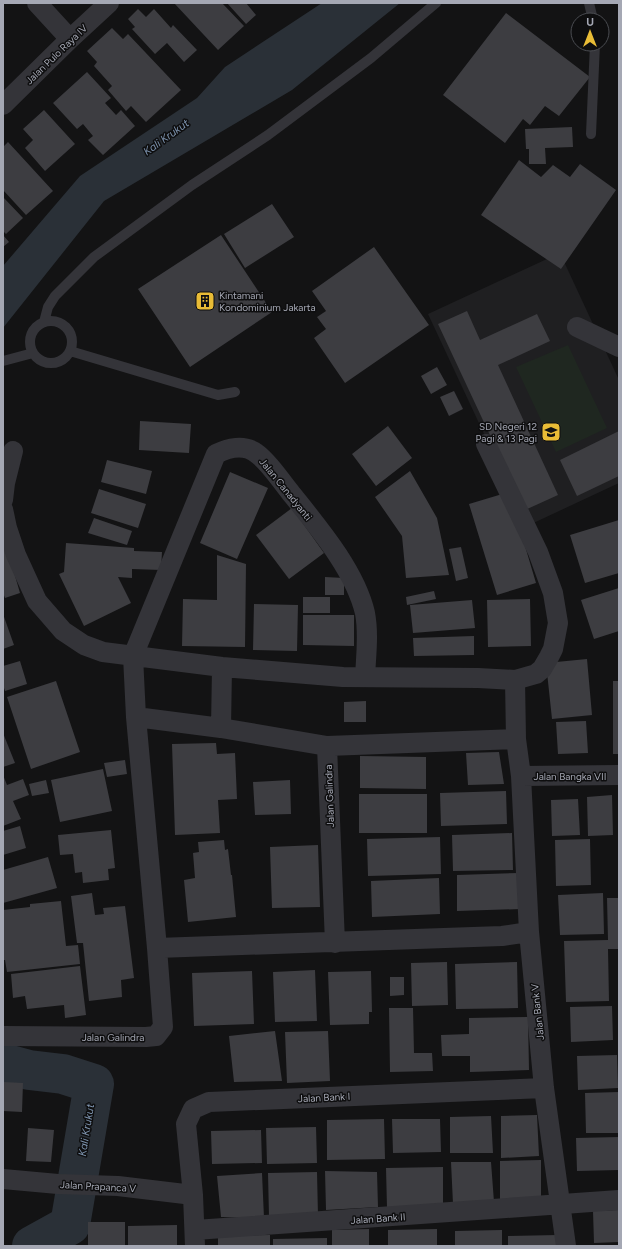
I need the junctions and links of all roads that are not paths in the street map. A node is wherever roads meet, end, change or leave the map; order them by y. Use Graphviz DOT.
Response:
graph roads {
  1 [pos="37,3"];
  2 [pos="109,3"];
  3 [pos="436,3"];
  4 [pos="70,39"];
  5 [pos="595,52"];
  6 [pos="3,105"];
  7 [pos="591,134"];
  8 [pos="44,322"];
  9 [pos="577,327"];
  10 [pos="619,347"];
  11 [pos="70,351"];
  12 [pos="33,353"];
  13 [pos="8,360"];
  14 [pos="235,392"];
  15 [pos="486,444"];
  16 [pos="13,451"];
  17 [pos="3,500"];
  18 [pos="3,509"];
  19 [pos="133,656"];
  20 [pos="222,667"];
  21 [pos="365,677"];
  22 [pos="515,680"];
  23 [pos="136,717"];
  24 [pos="221,728"];
  25 [pos="516,739"];
  26 [pos="327,746"];
  27 [pos="520,770"];
  28 [pos="619,776"];
  29 [pos="529,932"];
  30 [pos="335,943"];
  31 [pos="157,948"];
  32 [pos="3,1036"];
  33 [pos="544,1088"];
  34 [pos="3,1179"];
  35 [pos="193,1195"];
  36 [pos="619,1200"];
  37 [pos="560,1205"];
  38 [pos="195,1238"];
  39 [pos="566,1246"];
  1 -- 4 [label="street"];
  2 -- 4 [label="street, Jalan Pulo Raya IV"];
  3 -- 8 [label="lane"];
  4 -- 6 [label="street, Jalan Pulo Raya IV"];
  5 -- 7 [label="lane"];
  8 -- 11 [label="lane"];
  8 -- 12 [label="lane"];
  9 -- 10 [label="street"];
  11 -- 12 [label="lane"];
  11 -- 14 [label="lane"];
  12 -- 13 [label="lane"];
  15 -- 22 [label="street"];
  16 -- 17 [label="street"];
  18 -- 19 [label="street"];
  19 -- 20 [label="street"];
  19 -- 21 [label="street, Jalan Canadyanti"];
  19 -- 23 [label="street, Jalan Canadyanti"];
  20 -- 21 [label="street"];
  20 -- 24 [label="street"];
  21 -- 22 [label="street"];
  22 -- 25 [label="street, Jalan Bank V"];
  23 -- 24 [label="street"];
  23 -- 31 [label="street, Jalan Galindra"];
  24 -- 26 [label="street"];
  25 -- 26 [label="street"];
  25 -- 27 [label="street, Jalan Bank V"];
  26 -- 30 [label="street, Jalan Galindra"];
  27 -- 28 [label="street, Jalan Bangka VII"];
  27 -- 29 [label="street, Jalan Bank V"];
  29 -- 30 [label="street"];
  29 -- 33 [label="street, Jalan Bank V"];
  30 -- 31 [label="street"];
  31 -- 32 [label="street, Jalan Galindra"];
  33 -- 35 [label="street, Jalan Bank I"];
  33 -- 37 [label="street, Jalan Bank V"];
  34 -- 35 [label="street, Jalan Prapanca V"];
  35 -- 38 [label="street, Jalan Bank I"];
  36 -- 37 [label="street, Jalan Bank II"];
  37 -- 38 [label="street, Jalan Bank II"];
  37 -- 39 [label="street, Jalan Bank V"];
}
